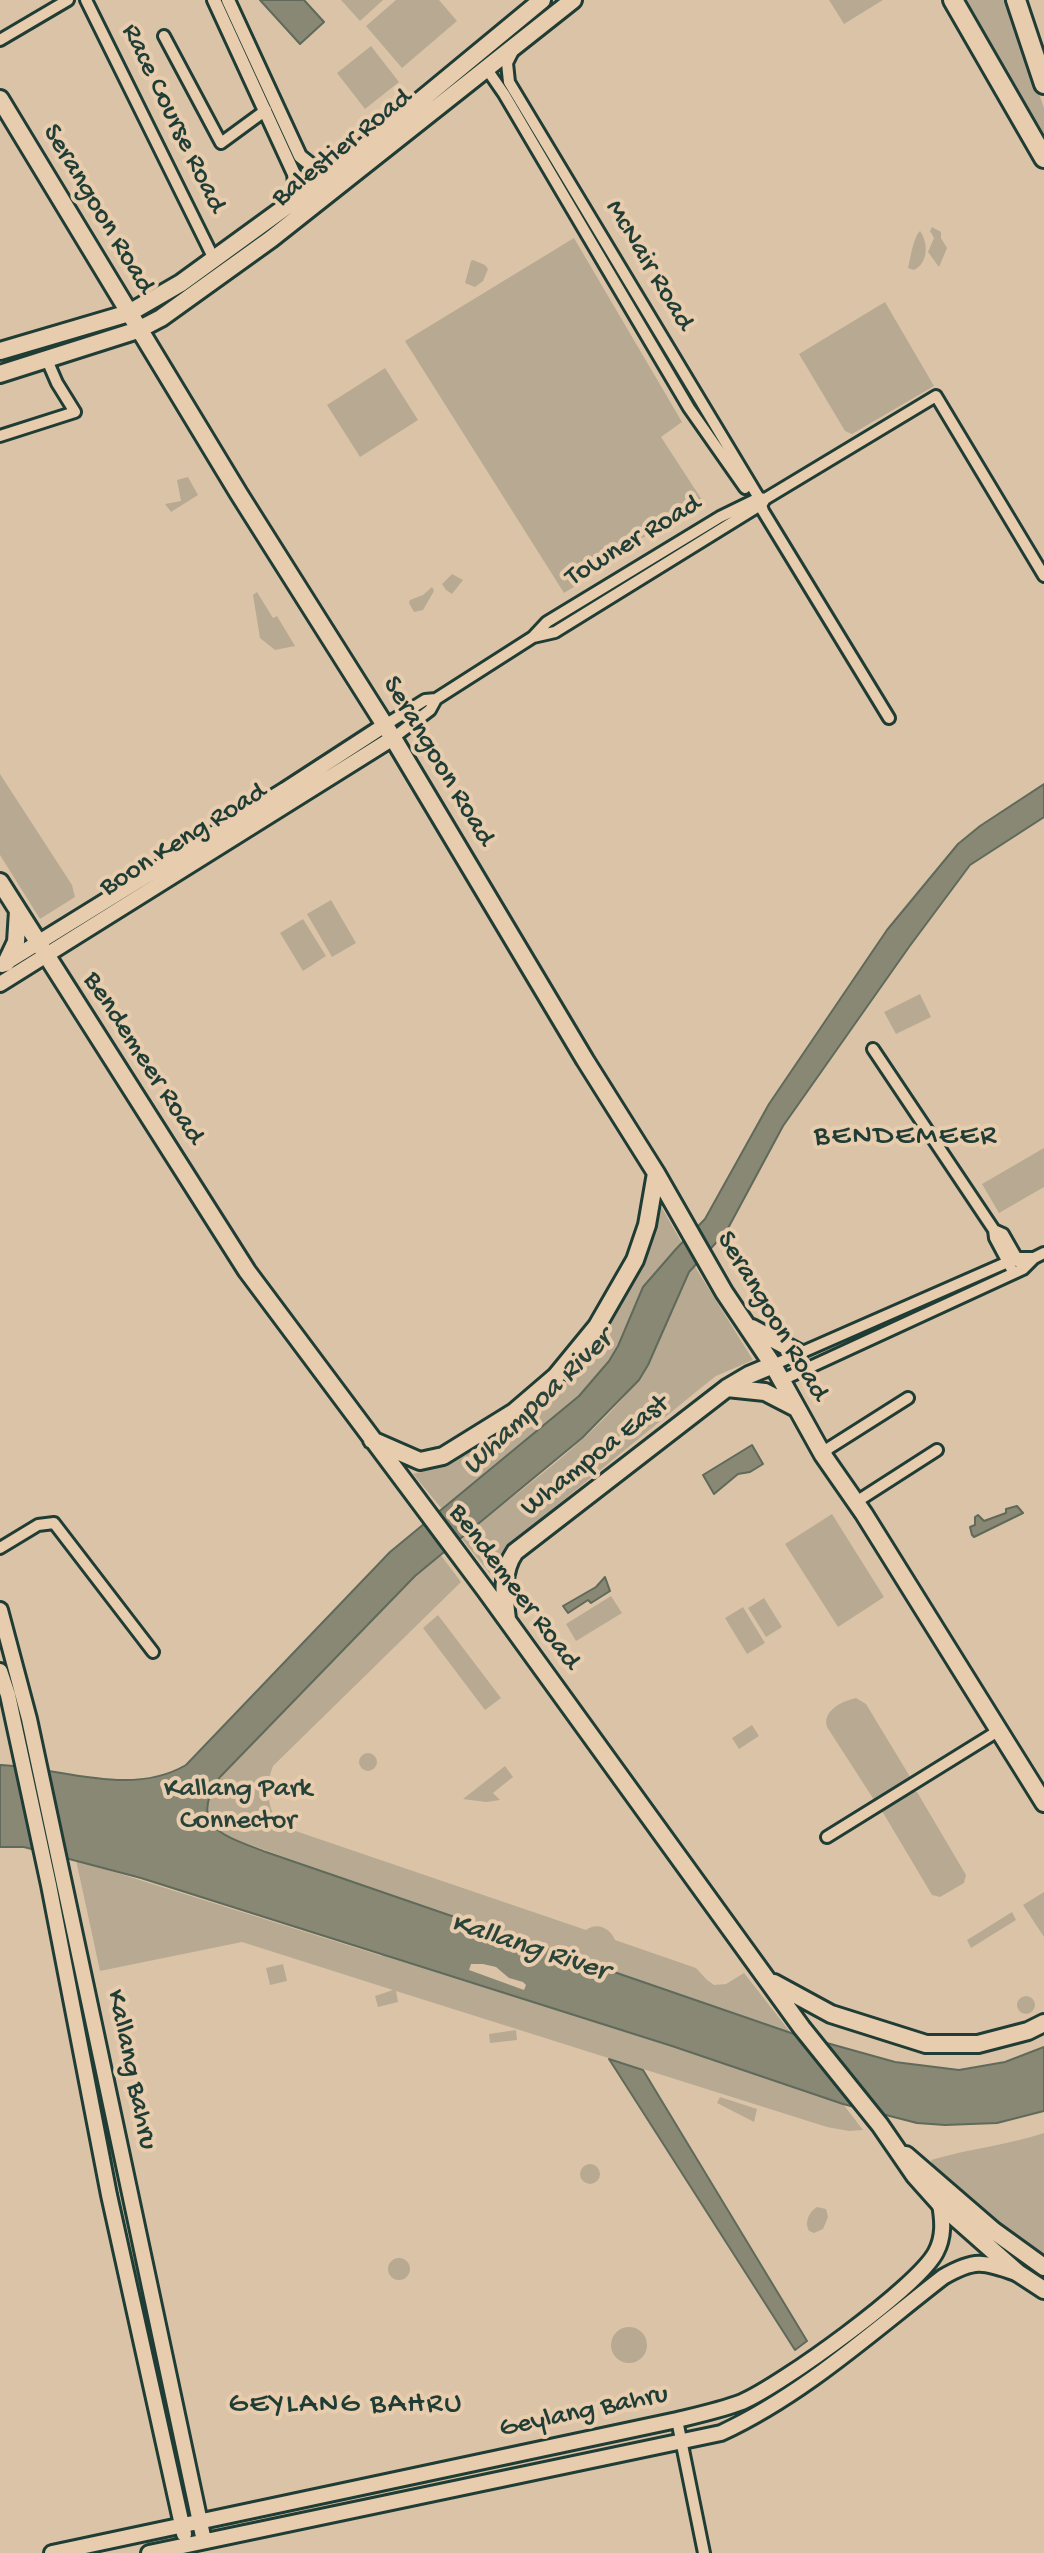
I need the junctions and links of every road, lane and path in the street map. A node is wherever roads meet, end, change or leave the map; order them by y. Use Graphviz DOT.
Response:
graph roads {
  1 [pos="68,0"];
  2 [pos="86,0"];
  3 [pos="214,0"];
  4 [pos="228,0"];
  5 [pos="542,0"];
  6 [pos="573,0"];
  7 [pos="953,0"];
  8 [pos="1016,0"];
  9 [pos="164,36"];
  10 [pos="0,40"];
  11 [pos="517,44"];
  12 [pos="486,68"];
  13 [pos="1044,84"];
  14 [pos="0,99"];
  15 [pos="266,110"];
  16 [pos="1044,158"];
  17 [pos="335,171"];
  18 [pos="290,203"];
  19 [pos="214,259"];
  20 [pos="129,313"];
  21 [pos="138,330"];
  22 [pos="0,351"];
  23 [pos="47,360"];
  24 [pos="0,374"];
  25 [pos="0,436"];
  26 [pos="760,503"];
  27 [pos="1044,576"];
  28 [pos="889,718"];
  29 [pos="389,732"];
  30 [pos="0,882"];
  31 [pos="18,911"];
  32 [pos="42,950"];
  33 [pos="3,965"];
  34 [pos="0,984"];
  35 [pos="873,1049"];
  36 [pos="656,1173"];
  37 [pos="994,1230"];
  38 [pos="999,1247"];
  39 [pos="1039,1256"];
  40 [pos="1012,1260"];
  41 [pos="991,1270"];
  42 [pos="1018,1271"];
  43 [pos="747,1325"];
  44 [pos="799,1353"];
  45 [pos="773,1365"];
  46 [pos="782,1380"];
  47 [pos="727,1388"];
  48 [pos="908,1398"];
  49 [pos="797,1409"];
  50 [pos="371,1439"];
  51 [pos="937,1450"];
  52 [pos="823,1455"];
  53 [pos="856,1502"];
  54 [pos="0,1548"];
  55 [pos="0,1610"];
  56 [pos="507,1621"];
  57 [pos="153,1652"];
  58 [pos="0,1671"];
  59 [pos="998,1731"];
  60 [pos="1044,1803"];
  61 [pos="827,1837"];
  62 [pos="769,1979"];
  63 [pos="1044,2023"];
  64 [pos="899,2150"];
  65 [pos="940,2204"];
  66 [pos="1044,2267"];
  67 [pos="1018,2273"];
  68 [pos="1044,2290"];
  69 [pos="677,2420"];
  70 [pos="681,2443"];
  71 [pos="200,2521"];
  72 [pos="182,2525"];
  73 [pos="204,2541"];
  74 [pos="182,2550"];
  75 [pos="52,2553"];
  76 [pos="149,2553"];
  77 [pos="704,2553"];
  1 -- 10 [label="street"];
  2 -- 19 [label="street, Race Course Road"];
  3 -- 15 [label="street"];
  4 -- 17 [label="street"];
  5 -- 17 [label="main road, Balestier Road"];
  6 -- 11 [label="main road, Balestier Road"];
  7 -- 16 [label="highway"];
  8 -- 13 [label="highway"];
  9 -- 15 [label="street"];
  11 -- 12 [label="main road, Balestier Road"];
  11 -- 26 [label="street, McNair Road"];
  12 -- 21 [label="main road, Balestier Road"];
  12 -- 26 [label="street, McNair Road"];
  14 -- 20 [label="main road, Serangoon Road"];
  15 -- 18 [label="street"];
  17 -- 18 [label="main road, Balestier Road"];
  18 -- 19 [label="main road, Balestier Road"];
  19 -- 20 [label="main road, Balestier Road"];
  20 -- 21 [label="main road, Serangoon Road"];
  20 -- 22 [label="main road, Balestier Road"];
  21 -- 23 [label="main road, Balestier Road"];
  21 -- 29 [label="main road, Serangoon Road"];
  23 -- 24 [label="main road, Balestier Road"];
  23 -- 25 [label="street"];
  26 -- 27 [label="street, Towner Road"];
  26 -- 28 [label="street, McNair Road"];
  26 -- 29 [label="street, Towner Road"];
  29 -- 32 [label="main road, Boon Keng Road"];
  29 -- 36 [label="main road, Serangoon Road"];
  30 -- 31 [label="main road, Bendemeer Road"];
  31 -- 32 [label="main road, Bendemeer Road"];
  31 -- 33 [label="main road"];
  32 -- 33 [label="main road, Boon Keng Road"];
  32 -- 34 [label="main road, Boon Keng Road"];
  32 -- 50 [label="main road, Bendemeer Road"];
  35 -- 37 [label="street"];
  36 -- 43 [label="main road, Serangoon Road"];
  36 -- 50 [label="main road"];
  37 -- 38 [label="street"];
  37 -- 40 [label="street"];
  38 -- 40 [label="street"];
  38 -- 41 [label="street"];
  39 -- 40 [label="street"];
  39 -- 42 [label="street"];
  40 -- 41 [label="street"];
  40 -- 42 [label="street"];
  41 -- 44 [label="street"];
  42 -- 46 [label="street"];
  43 -- 44 [label="main road"];
  43 -- 45 [label="main road, Serangoon Road"];
  44 -- 45 [label="street"];
  45 -- 46 [label="main road, Serangoon Road"];
  45 -- 47 [label="main road, Whampoa East"];
  46 -- 49 [label="main road, Serangoon Road"];
  47 -- 49 [label="main road"];
  47 -- 56 [label="main road, Whampoa East"];
  48 -- 52 [label="street"];
  49 -- 52 [label="main road, Serangoon Road"];
  50 -- 56 [label="main road, Bendemeer Road"];
  51 -- 53 [label="street"];
  52 -- 53 [label="main road, Serangoon Road"];
  53 -- 59 [label="main road, Serangoon Road"];
  54 -- 57 [label="street"];
  55 -- 71 [label="main road, Kallang Bahru"];
  56 -- 62 [label="main road, Bendemeer Road"];
  58 -- 72 [label="main road, Kallang Bahru"];
  59 -- 60 [label="main road, Serangoon Road"];
  59 -- 61 [label="street"];
  62 -- 63 [label="main road"];
  62 -- 64 [label="main road, Bendemeer Road"];
  64 -- 65 [label="main road, Bendemeer Road"];
  64 -- 66 [label="main road, Bendemeer Road"];
  65 -- 67 [label="main road, Bendemeer Road"];
  65 -- 69 [label="main road, Geylang Bahru"];
  67 -- 68 [label="main road, Bendemeer Road"];
  67 -- 70 [label="main road, Geylang Bahru"];
  69 -- 70 [label="street"];
  69 -- 71 [label="main road, Geylang Bahru"];
  70 -- 73 [label="main road, Geylang Bahru"];
  70 -- 77 [label="street"];
  71 -- 72 [label="main road, Geylang Bahru"];
  71 -- 73 [label="main road, Kallang Bahru"];
  72 -- 74 [label="main road, Kallang Bahru"];
  72 -- 75 [label="main road, Geylang Bahru"];
  73 -- 74 [label="main road, Geylang Bahru"];
  74 -- 76 [label="main road, Geylang Bahru"];
}
